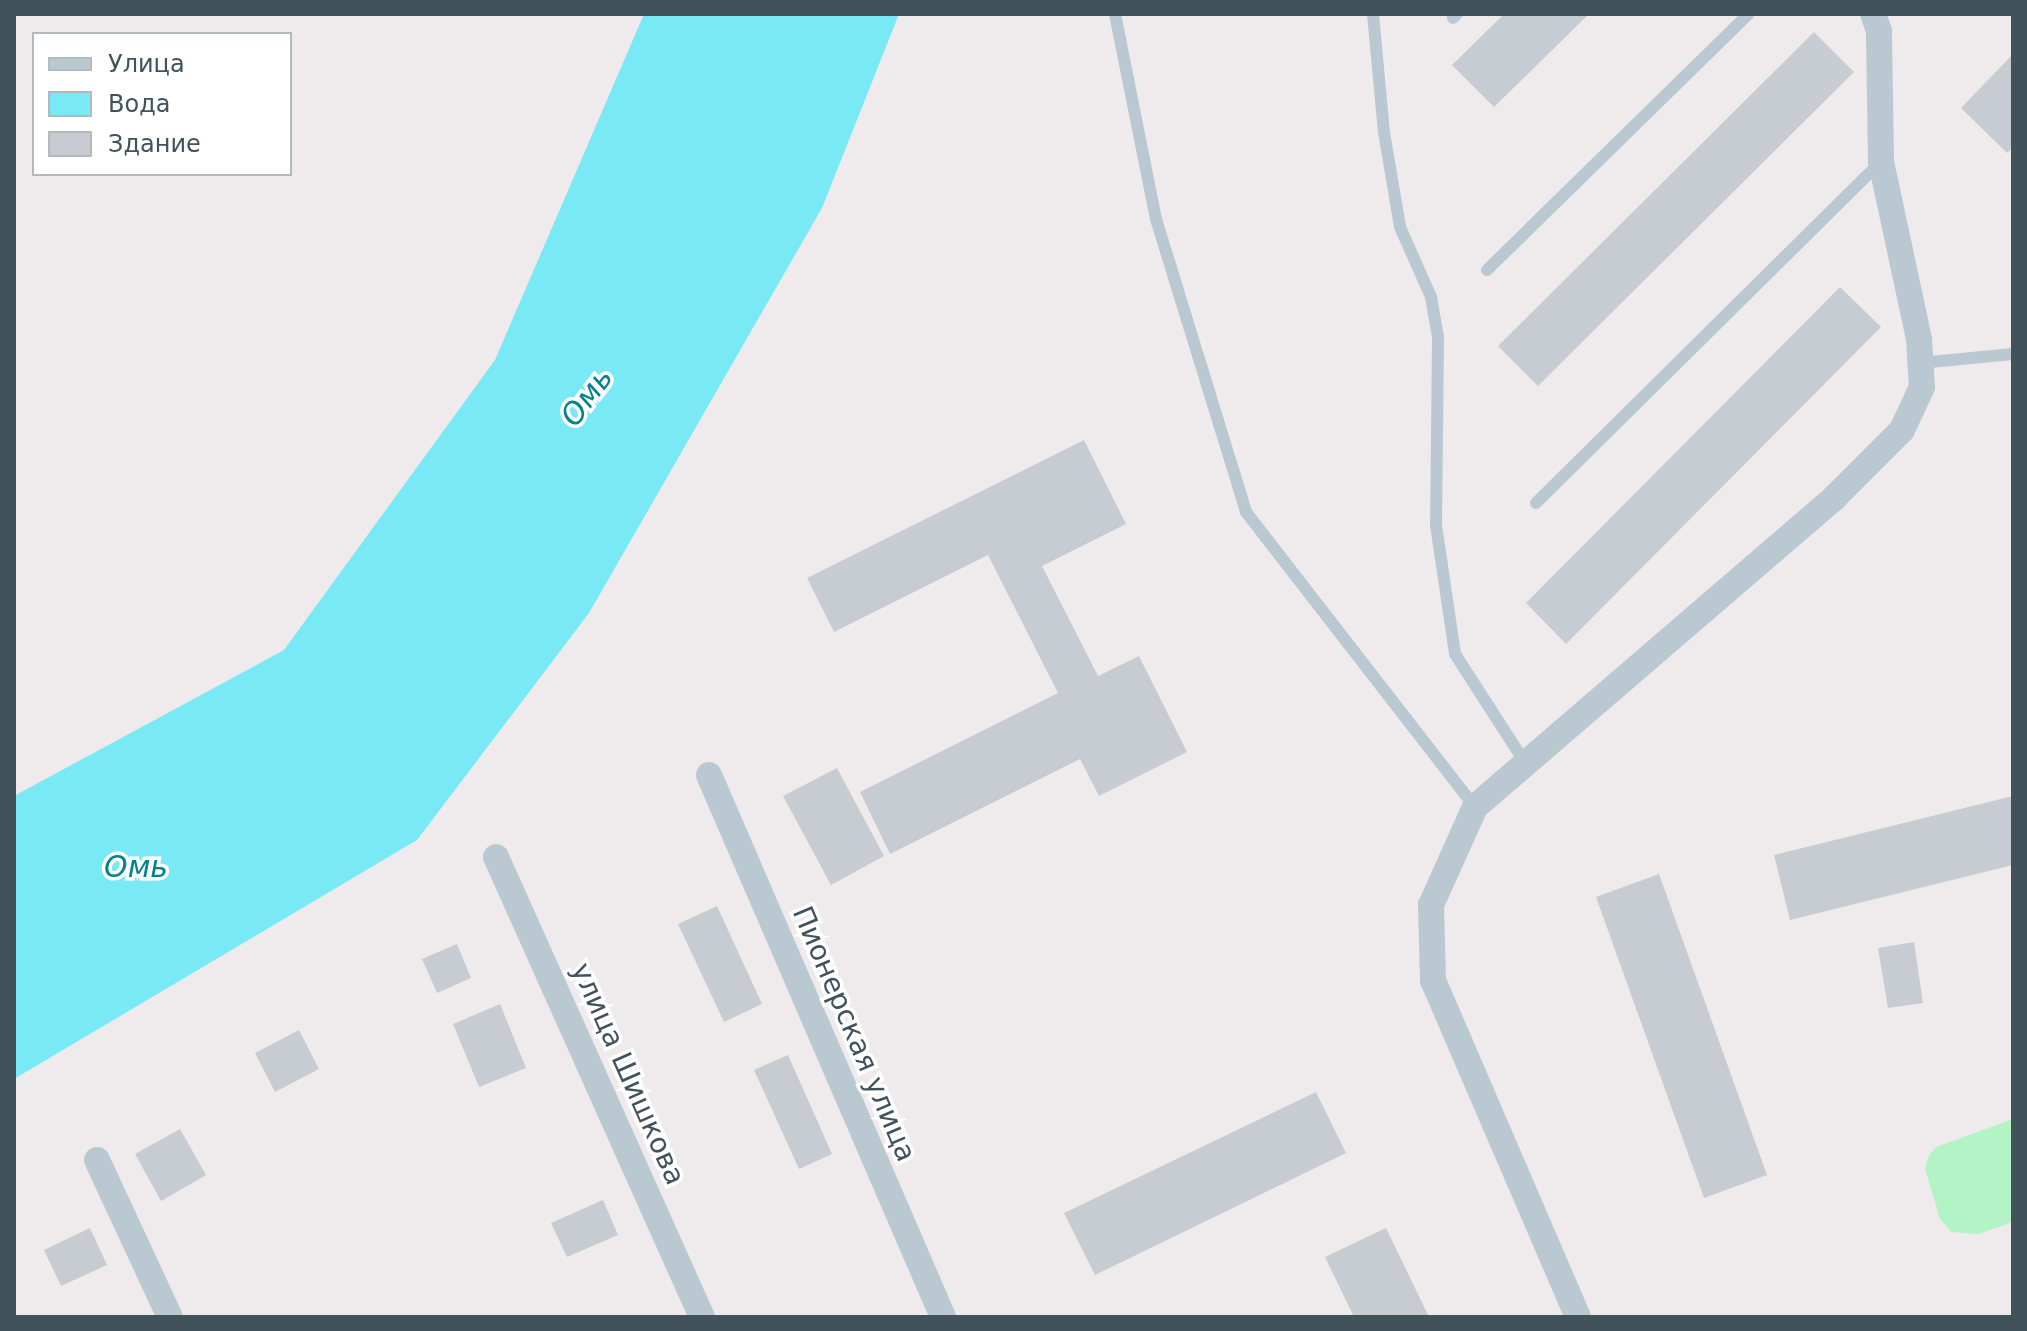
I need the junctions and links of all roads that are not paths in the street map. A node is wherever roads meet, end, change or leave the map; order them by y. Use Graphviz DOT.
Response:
graph roads {
  1 [pos="1115,14"];
  2 [pos="1373,14"];
  3 [pos="1748,14"];
  4 [pos="1873,14"];
  5 [pos="1881,161"];
  6 [pos="1487,270"];
  7 [pos="2013,354"];
  8 [pos="1920,363"];
  9 [pos="1536,503"];
  10 [pos="1524,761"];
  11 [pos="709,775"];
  12 [pos="1475,807"];
  13 [pos="496,857"];
  14 [pos="97,1160"];
  15 [pos="170,1317"];
  16 [pos="702,1317"];
  17 [pos="943,1317"];
  18 [pos="1578,1317"];
  1 -- 12 [label="lane"];
  2 -- 10 [label="lane"];
  3 -- 6 [label="lane"];
  4 -- 5 [label="street"];
  5 -- 8 [label="street"];
  5 -- 9 [label="lane"];
  7 -- 8 [label="lane"];
  8 -- 10 [label="street"];
  10 -- 12 [label="street"];
  11 -- 17 [label="street, Пионерская улица"];
  12 -- 18 [label="street"];
  13 -- 16 [label="street, улица Шишкова"];
  14 -- 15 [label="street"];
}
